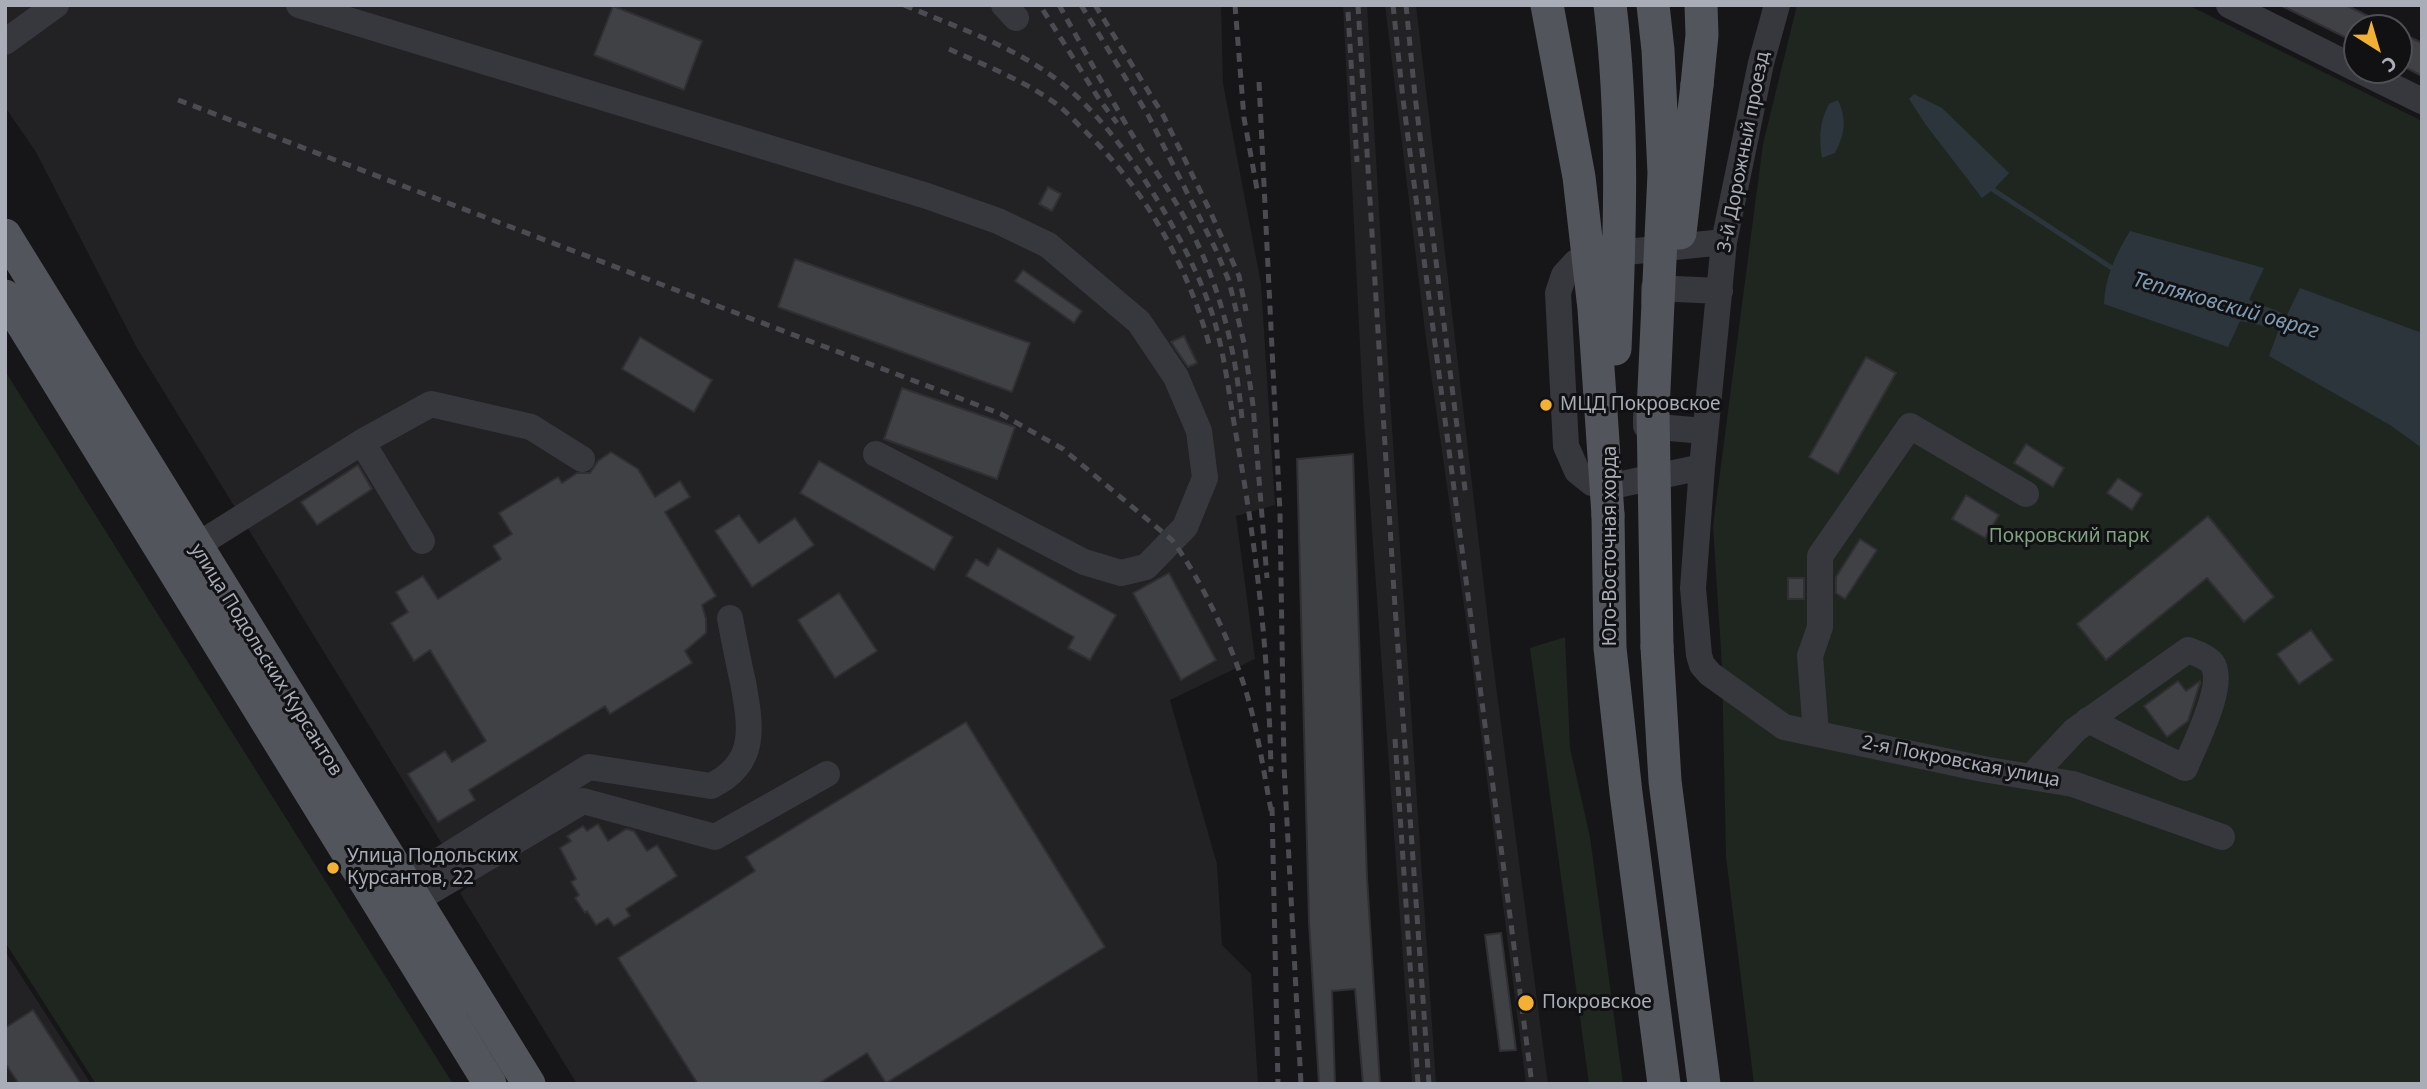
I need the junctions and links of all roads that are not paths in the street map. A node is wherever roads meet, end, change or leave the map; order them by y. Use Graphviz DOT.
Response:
graph roads {
  1 [pos="56,5"];
  2 [pos="299,5"];
  3 [pos="1547,5"];
  4 [pos="1610,5"];
  5 [pos="1653,5"];
  6 [pos="1701,5"];
  7 [pos="1777,5"];
  8 [pos="2229,5"];
  9 [pos="5,42"];
  10 [pos="2343,62"];
  11 [pos="2388,84"];
  12 [pos="2422,101"];
  13 [pos="5,235"];
  14 [pos="1724,242"];
  15 [pos="1720,291"];
  16 [pos="5,296"];
  17 [pos="1653,411"];
  18 [pos="1705,431"];
  19 [pos="362,442"];
  20 [pos="876,454"];
  21 [pos="582,459"];
  22 [pos="1702,467"];
  23 [pos="2026,494"];
  24 [pos="1608,515"];
  25 [pos="422,541"];
  26 [pos="196,546"];
  27 [pos="730,618"];
  28 [pos="1710,674"];
  29 [pos="2088,720"];
  30 [pos="1816,733"];
  31 [pos="827,774"];
  32 [pos="2031,777"];
  33 [pos="2222,837"];
  34 [pos="411,891"];
  35 [pos="490,1084"];
  36 [pos="529,1084"];
  37 [pos="1664,1084"];
  38 [pos="1704,1084"];
  1 -- 9 [label="street"];
  2 -- 20 [label="street"];
  3 -- 24 [label="main road, bridge"];
  4 -- 24 [label="main road, Юго-Восточная хорда, bridge"];
  5 -- 17 [label="main road, bridge"];
  6 -- 17 [label="main road, bridge"];
  7 -- 14 [label="street, 3-й Дорожный проезд"];
  8 -- 10 [label="street"];
  11 -- 12 [label="street"];
  13 -- 26 [label="main road, улица Подольских Курсантов"];
  14 -- 15 [label="street, 3-й Дорожный проезд"];
  14 -- 22 [label="street"];
  15 -- 18 [label="street, 3-й Дорожный проезд"];
  15 -- 18 [label="street"];
  16 -- 35 [label="main road, улица Подольских Курсантов"];
  17 -- 38 [label="main road, bridge"];
  18 -- 22 [label="street, 3-й Дорожный проезд"];
  19 -- 21 [label="street"];
  19 -- 25 [label="street"];
  19 -- 26 [label="street"];
  22 -- 28 [label="street, 3-й Дорожный проезд"];
  23 -- 30 [label="street"];
  24 -- 37 [label="main road, Юго-Восточная хорда"];
  26 -- 34 [label="main road, улица Подольских Курсантов"];
  27 -- 34 [label="street"];
  28 -- 30 [label="street, 2-я Покровская улица"];
  29 -- 29 [label="street"];
  29 -- 32 [label="street"];
  30 -- 32 [label="street, 2-я Покровская улица"];
  31 -- 34 [label="street"];
  32 -- 33 [label="street, 2-я Покровская улица"];
  34 -- 36 [label="main road, улица Подольских Курсантов"];
}
